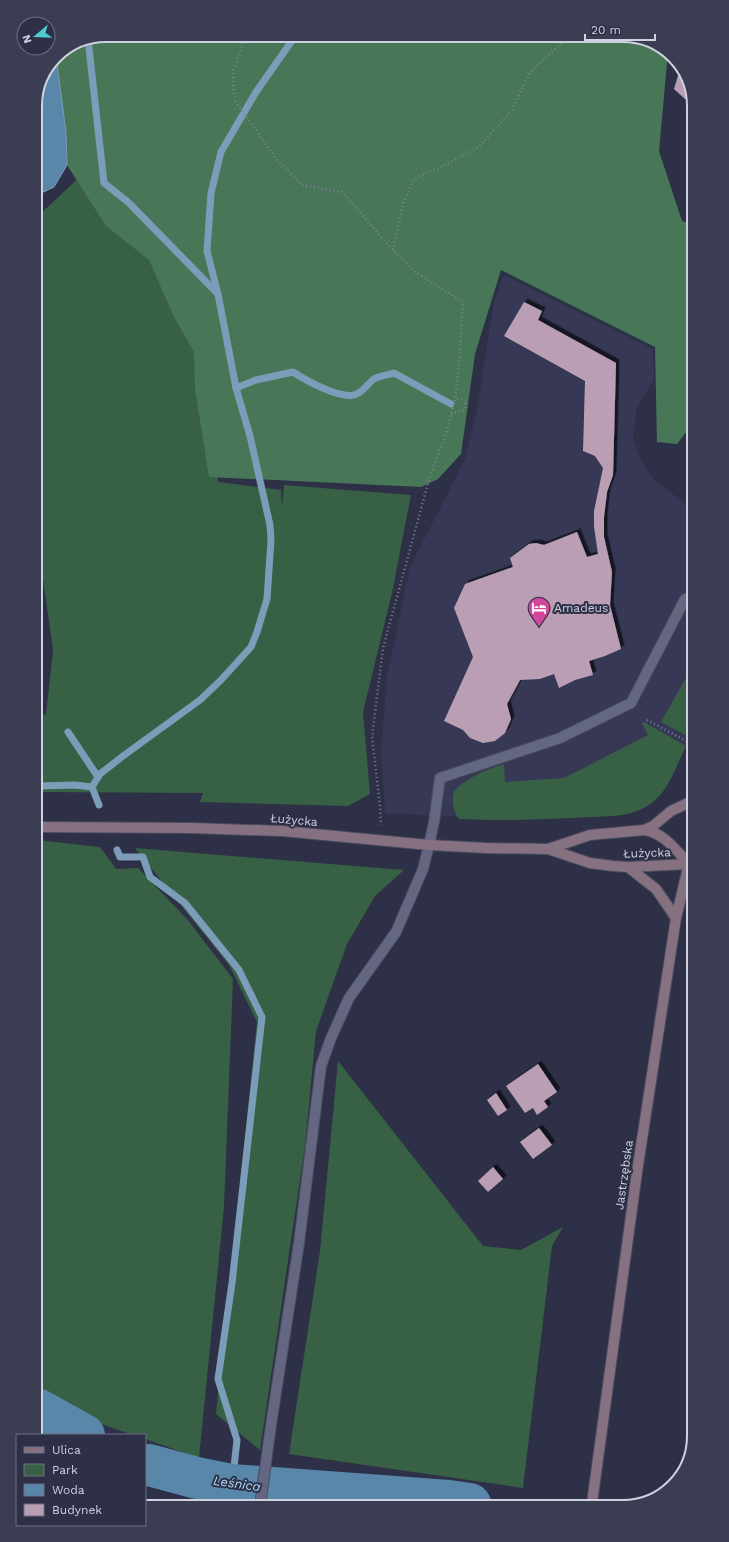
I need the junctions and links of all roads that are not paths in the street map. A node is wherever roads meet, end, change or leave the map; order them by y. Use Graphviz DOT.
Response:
graph roads {
  1 [pos="687,599"];
  2 [pos="687,803"];
  3 [pos="42,827"];
  4 [pos="644,830"];
  5 [pos="429,845"];
  6 [pos="548,849"];
  7 [pos="687,862"];
  8 [pos="687,864"];
  9 [pos="628,867"];
  10 [pos="687,872"];
  11 [pos="676,918"];
  12 [pos="261,1500"];
  13 [pos="592,1500"];
  1 -- 5 [label="street"];
  2 -- 4 [label="main road"];
  3 -- 5 [label="main road, Łużycka"];
  4 -- 6 [label="main road, Łużycka"];
  4 -- 7 [label="main road, Łużycka"];
  5 -- 6 [label="main road, Łużycka"];
  5 -- 12 [label="street"];
  6 -- 9 [label="main road, Łużycka"];
  8 -- 9 [label="main road, Łużycka"];
  9 -- 11 [label="main road"];
  10 -- 11 [label="main road, Jastrzębska"];
  11 -- 13 [label="main road, Jastrzębska"];
}
